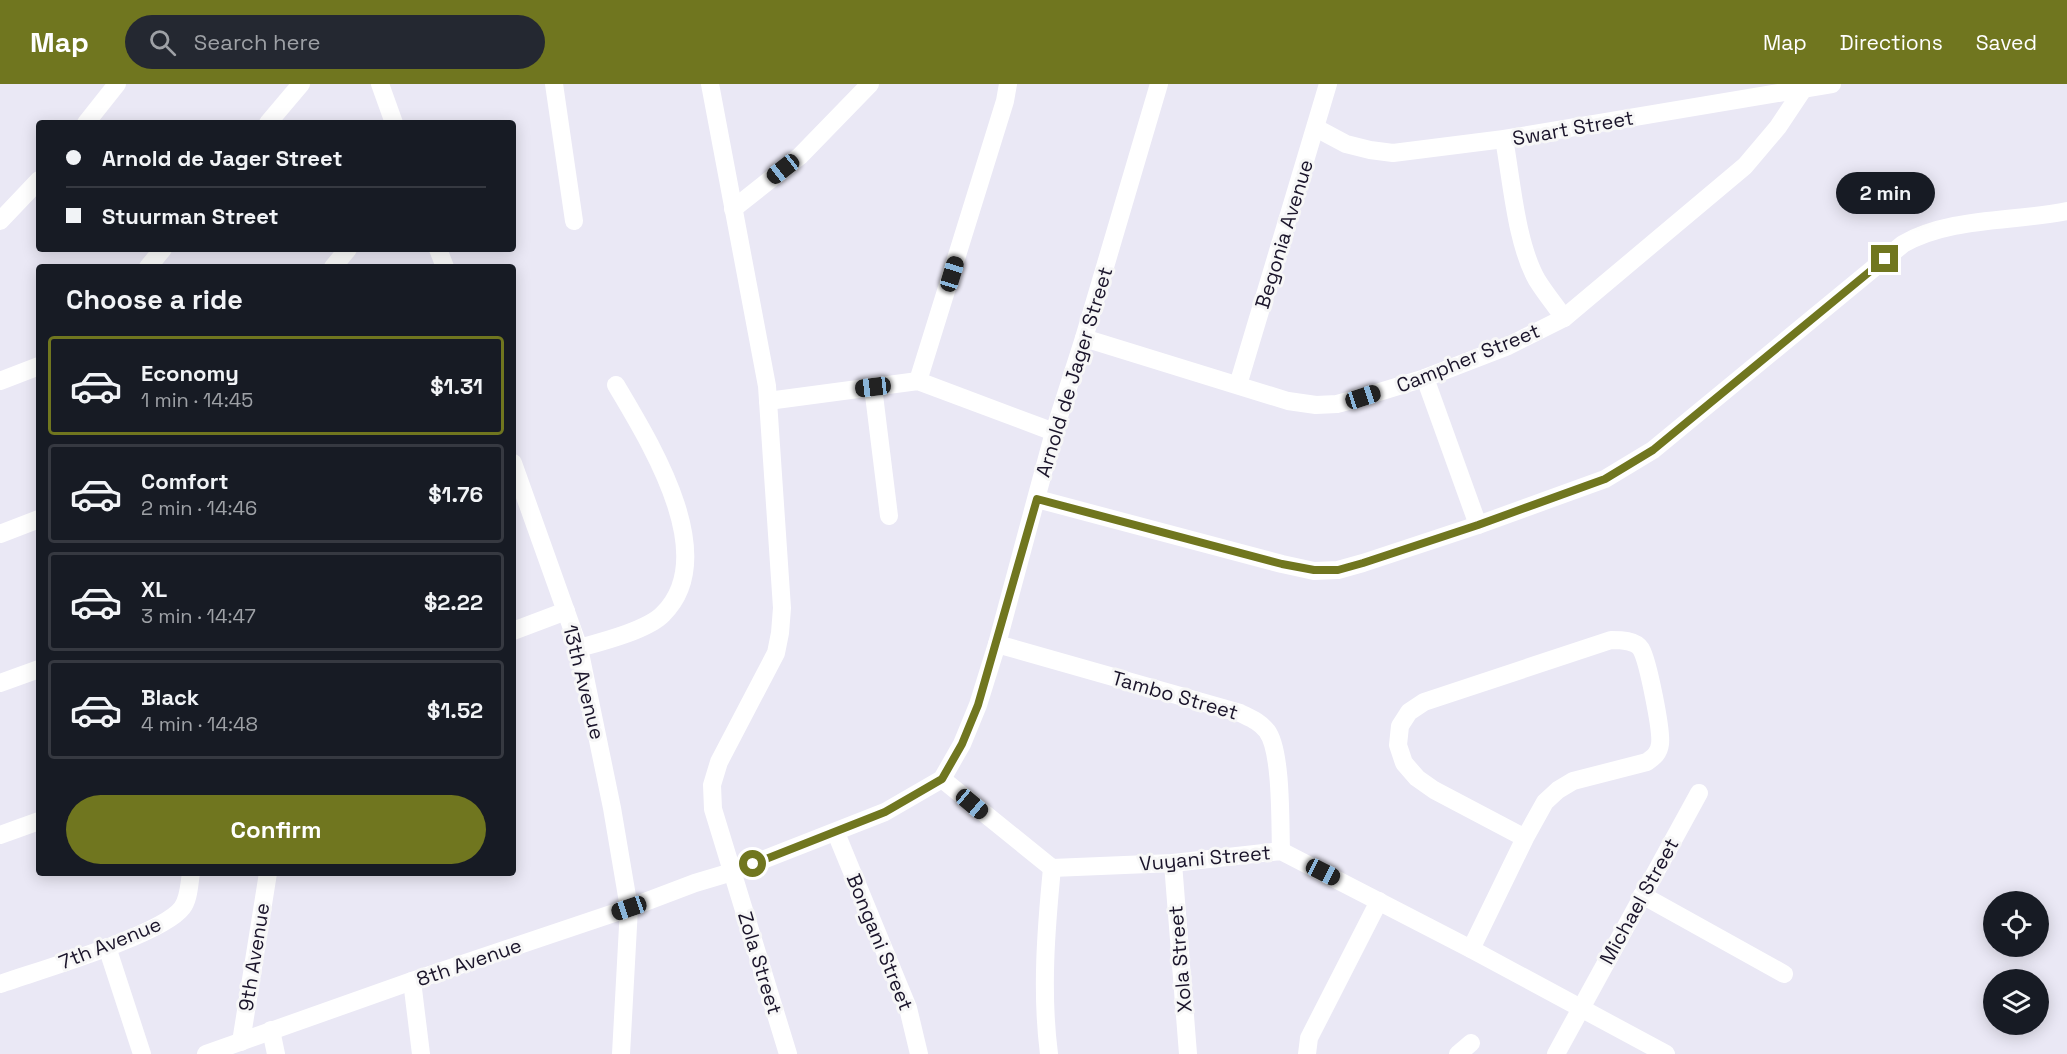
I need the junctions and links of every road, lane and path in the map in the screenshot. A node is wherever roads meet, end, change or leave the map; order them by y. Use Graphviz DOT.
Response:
graph roads {
  1 [pos="117,84"];
  2 [pos="301,84"];
  3 [pos="380,84"];
  4 [pos="554,84"];
  5 [pos="710,84"];
  6 [pos="870,84"];
  7 [pos="1008,84"];
  8 [pos="1159,84"];
  9 [pos="1328,84"];
  10 [pos="1832,84"];
  11 [pos="1804,88"];
  12 [pos="88,120"];
  13 [pos="271,120"];
  14 [pos="392,120"];
  15 [pos="1316,128"];
  16 [pos="1504,140"];
  17 [pos="36,183"];
  18 [pos="733,209"];
  19 [pos="2067,211"];
  20 [pos="0,221"];
  21 [pos="574,221"];
  22 [pos="160,252"];
  23 [pos="346,252"];
  24 [pos="150,264"];
  25 [pos="336,264"];
  26 [pos="1564,318"];
  27 [pos="1084,338"];
  28 [pos="36,367"];
  29 [pos="1425,378"];
  30 [pos="0,381"];
  31 [pos="918,381"];
  32 [pos="616,385"];
  33 [pos="1238,385"];
  34 [pos="873,387"];
  35 [pos="768,401"];
  36 [pos="1054,432"];
  37 [pos="516,482"];
  38 [pos="1037,499"];
  39 [pos="519,502"];
  40 [pos="889,516"];
  41 [pos="36,520"];
  42 [pos="1478,525"];
  43 [pos="0,534"];
  44 [pos="566,611"];
  45 [pos="516,630"];
  46 [pos="997,644"];
  47 [pos="579,648"];
  48 [pos="36,670"];
  49 [pos="0,683"];
  50 [pos="942,779"];
  51 [pos="1699,793"];
  52 [pos="36,822"];
  53 [pos="836,833"];
  54 [pos="0,835"];
  55 [pos="1525,838"];
  56 [pos="1281,851"];
  57 [pos="1173,863"];
  58 [pos="1052,868"];
  59 [pos="732,872"];
  60 [pos="191,876"];
  61 [pos="268,876"];
  62 [pos="1642,895"];
  63 [pos="1379,901"];
  64 [pos="629,908"];
  65 [pos="107,947"];
  66 [pos="1471,949"];
  67 [pos="1784,974"];
  68 [pos="412,981"];
  69 [pos="0,984"];
  70 [pos="1581,1009"];
  71 [pos="271,1030"];
  72 [pos="241,1042"];
  73 [pos="142,1054"];
  74 [pos="207,1054"];
  75 [pos="276,1054"];
  76 [pos="422,1054"];
  77 [pos="621,1054"];
  78 [pos="788,1054"];
  79 [pos="919,1054"];
  80 [pos="1048,1054"];
  81 [pos="1188,1054"];
  82 [pos="1307,1054"];
  83 [pos="1556,1054"];
  84 [pos="1666,1054"];
  1 -- 12 [label="street"];
  2 -- 13 [label="street"];
  3 -- 14 [label="street"];
  4 -- 21 [label="street"];
  5 -- 18 [label="street, Zola Street"];
  6 -- 18 [label="street"];
  7 -- 31 [label="street"];
  8 -- 27 [label="street, Arnold de Jager Street"];
  9 -- 15 [label="street, Begonia Avenue"];
  10 -- 11 [label="street, Swart Street"];
  11 -- 16 [label="street, Swart Street"];
  11 -- 26 [label="street, Campher Street"];
  15 -- 16 [label="street, Swart Street"];
  15 -- 33 [label="street, Begonia Avenue"];
  16 -- 26 [label="street"];
  17 -- 20 [label="street"];
  18 -- 35 [label="street, Zola Street"];
  19 -- 42 [label="street"];
  22 -- 24 [label="street"];
  23 -- 25 [label="street"];
  26 -- 29 [label="street, Campher Street"];
  27 -- 33 [label="street, Campher Street"];
  27 -- 36 [label="street, Arnold de Jager Street"];
  28 -- 30 [label="street"];
  29 -- 33 [label="street, Campher Street"];
  29 -- 42 [label="street"];
  31 -- 34 [label="street"];
  31 -- 36 [label="street"];
  32 -- 47 [label="street"];
  34 -- 35 [label="street"];
  34 -- 40 [label="street"];
  35 -- 59 [label="street, Zola Street"];
  36 -- 38 [label="street, Arnold de Jager Street"];
  37 -- 39 [label="street, 13th Avenue"];
  38 -- 42 [label="street"];
  38 -- 46 [label="street, Arnold de Jager Street"];
  39 -- 44 [label="street, 13th Avenue"];
  41 -- 43 [label="street"];
  44 -- 45 [label="street"];
  44 -- 47 [label="street, 13th Avenue"];
  46 -- 50 [label="street, Arnold de Jager Street"];
  46 -- 56 [label="street, Tambo Street"];
  47 -- 64 [label="street, 13th Avenue"];
  48 -- 49 [label="street"];
  50 -- 53 [label="street"];
  50 -- 58 [label="street"];
  51 -- 62 [label="street, Michael Street"];
  52 -- 54 [label="street"];
  53 -- 59 [label="street"];
  53 -- 79 [label="street, Bongani Street"];
  55 -- 55 [label="street"];
  55 -- 66 [label="street"];
  56 -- 57 [label="street, Vuyani Street"];
  56 -- 63 [label="street, Vuyani Street"];
  57 -- 58 [label="street, Vuyani Street"];
  57 -- 81 [label="street, Xola Street"];
  58 -- 80 [label="street"];
  59 -- 64 [label="street, 8th Avenue"];
  59 -- 78 [label="street, Zola Street"];
  60 -- 65 [label="street, 7th Avenue"];
  61 -- 72 [label="street, 9th Avenue"];
  62 -- 67 [label="street"];
  62 -- 70 [label="street, Michael Street"];
  63 -- 66 [label="street, Vuyani Street"];
  63 -- 82 [label="street"];
  64 -- 68 [label="street, 8th Avenue"];
  64 -- 77 [label="street, 13th Avenue"];
  65 -- 69 [label="street, 7th Avenue"];
  65 -- 73 [label="street"];
  66 -- 70 [label="street, Vuyani Street"];
  68 -- 71 [label="street, 8th Avenue"];
  68 -- 76 [label="street"];
  70 -- 83 [label="street, Michael Street"];
  70 -- 84 [label="street, Vuyani Street"];
  71 -- 72 [label="street, 8th Avenue"];
  71 -- 75 [label="street"];
  72 -- 74 [label="street, 8th Avenue"];
}
